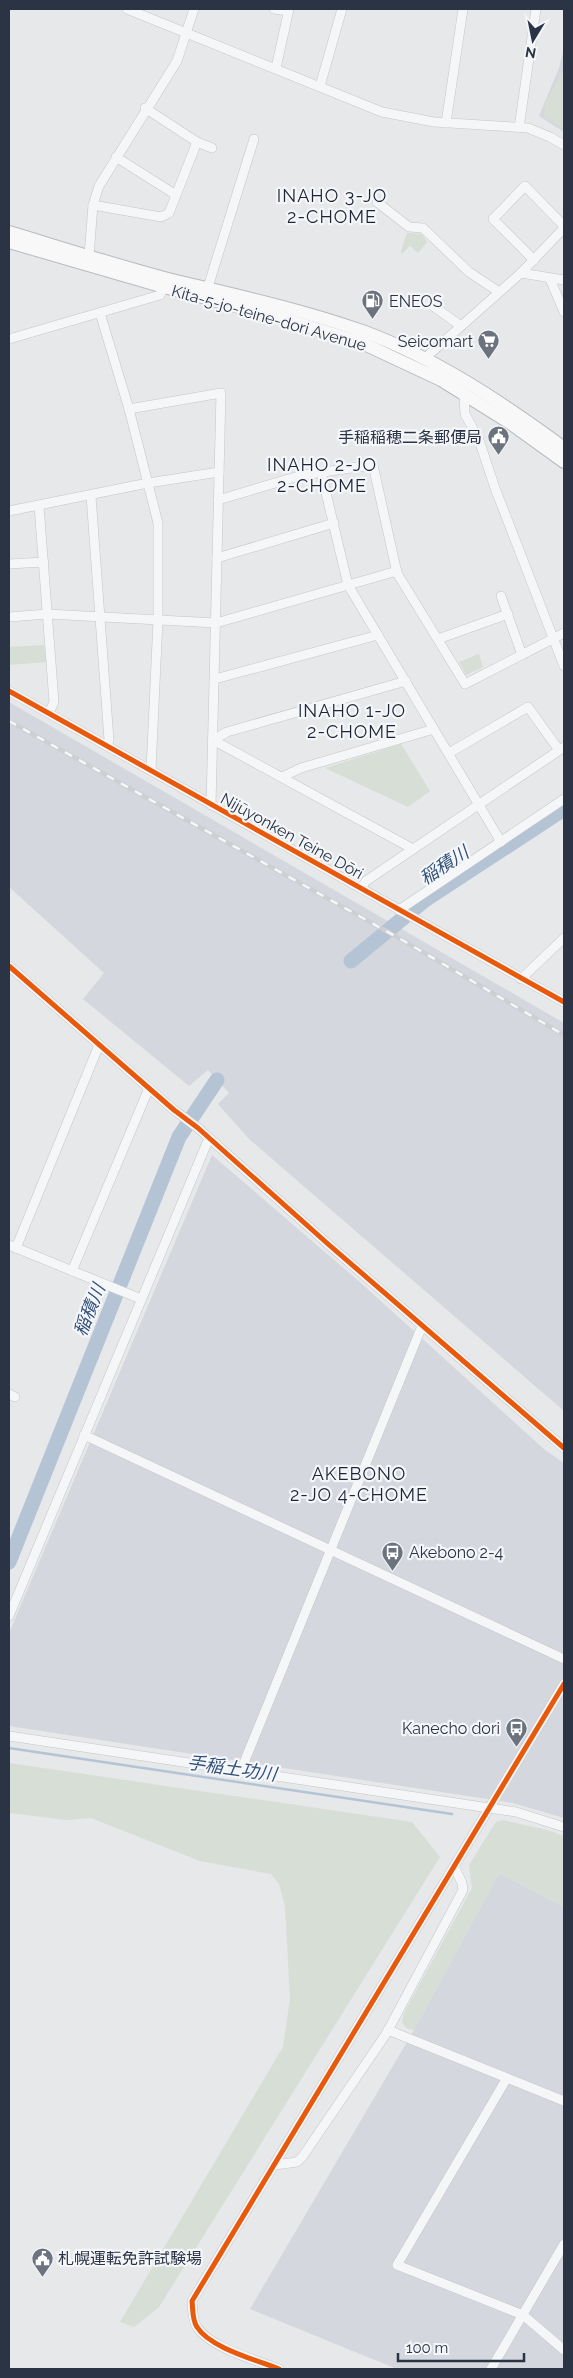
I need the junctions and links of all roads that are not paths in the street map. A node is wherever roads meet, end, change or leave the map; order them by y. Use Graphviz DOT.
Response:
graph roads {
  1 [pos="127,9"];
  2 [pos="194,9"];
  3 [pos="274,9"];
  4 [pos="342,9"];
  5 [pos="463,9"];
  6 [pos="536,9"];
  7 [pos="288,10"];
  8 [pos="187,32"];
  9 [pos="276,68"];
  10 [pos="320,86"];
  11 [pos="145,108"];
  12 [pos="446,123"];
  13 [pos="519,128"];
  14 [pos="254,140"];
  15 [pos="197,142"];
  16 [pos="564,145"];
  17 [pos="212,148"];
  18 [pos="116,157"];
  19 [pos="176,195"];
  20 [pos="377,202"];
  21 [pos="94,205"];
  22 [pos="564,227"];
  23 [pos="9,232"];
  24 [pos="9,242"];
  25 [pos="89,256"];
  26 [pos="534,260"];
  27 [pos="522,273"];
  28 [pos="550,279"];
  29 [pos="564,280"];
  30 [pos="166,283"];
  31 [pos="208,287"];
  32 [pos="499,292"];
  33 [pos="433,306"];
  34 [pos="564,312"];
  35 [pos="100,313"];
  36 [pos="461,326"];
  37 [pos="9,339"];
  38 [pos="424,359"];
  39 [pos="464,394"];
  40 [pos="129,410"];
  41 [pos="564,448"];
  42 [pos="564,462"];
  43 [pos="219,472"];
  44 [pos="321,472"];
  45 [pos="148,483"];
  46 [pos="91,496"];
  47 [pos="218,500"];
  48 [pos="40,506"];
  49 [pos="9,512"];
  50 [pos="334,523"];
  51 [pos="217,558"];
  52 [pos="44,562"];
  53 [pos="9,564"];
  54 [pos="397,571"];
  55 [pos="348,585"];
  56 [pos="501,596"];
  57 [pos="47,614"];
  58 [pos="508,614"];
  59 [pos="9,617"];
  60 [pos="100,617"];
  61 [pos="158,620"];
  62 [pos="216,623"];
  63 [pos="564,632"];
  64 [pos="378,635"];
  65 [pos="553,637"];
  66 [pos="438,639"];
  67 [pos="522,655"];
  68 [pos="564,666"];
  69 [pos="215,679"];
  70 [pos="406,681"];
  71 [pos="9,691"];
  72 [pos="49,713"];
  73 [pos="434,729"];
  74 [pos="213,740"];
  75 [pos="107,746"];
  76 [pos="562,749"];
  77 [pos="449,753"];
  78 [pos="151,770"];
  79 [pos="282,777"];
  80 [pos="564,799"];
  81 [pos="211,805"];
  82 [pos="479,805"];
  83 [pos="501,842"];
  84 [pos="413,849"];
  85 [pos="361,888"];
  86 [pos="402,912"];
  87 [pos="564,938"];
  88 [pos="9,966"];
  89 [pos="521,979"];
  90 [pos="564,1002"];
  91 [pos="99,1045"];
  92 [pos="149,1088"];
  93 [pos="209,1138"];
  94 [pos="12,1246"];
  95 [pos="72,1271"];
  96 [pos="141,1299"];
  97 [pos="422,1326"];
  98 [pos="84,1435"];
  99 [pos="564,1448"];
  100 [pos="332,1550"];
  101 [pos="9,1616"];
  102 [pos="564,1659"];
  103 [pos="564,1684"];
  104 [pos="9,1736"];
  105 [pos="241,1770"];
  106 [pos="491,1808"];
  107 [pos="564,1827"];
  108 [pos="455,1868"];
  109 [pos="388,2030"];
  110 [pos="507,2078"];
  111 [pos="564,2101"];
  112 [pos="274,2165"];
  113 [pos="564,2244"];
  114 [pos="523,2316"];
  115 [pos="564,2350"];
  116 [pos="279,2369"];
  117 [pos="491,2369"];
  1 -- 8 [label="street"];
  2 -- 8 [label="street"];
  3 -- 7 [label="street"];
  4 -- 10 [label="street"];
  5 -- 12 [label="street"];
  6 -- 13 [label="street"];
  7 -- 9 [label="street"];
  8 -- 9 [label="street"];
  8 -- 11 [label="street"];
  9 -- 10 [label="street"];
  10 -- 12 [label="street"];
  11 -- 15 [label="street"];
  11 -- 18 [label="street"];
  12 -- 13 [label="street"];
  13 -- 16 [label="street"];
  14 -- 31 [label="street"];
  15 -- 17 [label="street"];
  15 -- 19 [label="street"];
  18 -- 19 [label="street"];
  18 -- 21 [label="street"];
  19 -- 21 [label="street"];
  20 -- 32 [label="street"];
  21 -- 25 [label="street"];
  22 -- 26 [label="street"];
  22 -- 26 [label="street"];
  23 -- 25 [label="highway, Kita-5-jo-teine-dori Avenue"];
  24 -- 30 [label="highway, Kita-5-jo-teine-dori Avenue"];
  25 -- 30 [label="highway, Kita-5-jo-teine-dori Avenue"];
  26 -- 27 [label="street"];
  27 -- 28 [label="street"];
  27 -- 32 [label="street"];
  28 -- 29 [label="street"];
  28 -- 34 [label="street"];
  30 -- 31 [label="highway, Kita-5-jo-teine-dori Avenue"];
  30 -- 35 [label="street"];
  30 -- 39 [label="highway, Kita-5-jo-teine-dori Avenue"];
  31 -- 38 [label="highway, Kita-5-jo-teine-dori Avenue"];
  32 -- 36 [label="street"];
  33 -- 36 [label="street"];
  35 -- 37 [label="street"];
  35 -- 40 [label="street"];
  36 -- 38 [label="street"];
  38 -- 41 [label="highway, Kita-5-jo-teine-dori Avenue"];
  39 -- 42 [label="highway, Kita-5-jo-teine-dori Avenue"];
  39 -- 65 [label="street"];
  40 -- 43 [label="street"];
  40 -- 45 [label="street"];
  43 -- 45 [label="street"];
  43 -- 47 [label="street"];
  44 -- 47 [label="street"];
  44 -- 50 [label="street"];
  44 -- 54 [label="street"];
  45 -- 46 [label="street"];
  45 -- 61 [label="street"];
  46 -- 48 [label="street"];
  46 -- 60 [label="street"];
  47 -- 51 [label="street"];
  48 -- 49 [label="street"];
  48 -- 52 [label="street"];
  50 -- 51 [label="street"];
  50 -- 55 [label="street"];
  51 -- 62 [label="street"];
  52 -- 53 [label="street"];
  52 -- 57 [label="street"];
  54 -- 55 [label="street"];
  54 -- 66 [label="street"];
  55 -- 62 [label="street"];
  55 -- 64 [label="street"];
  56 -- 58 [label="street"];
  57 -- 59 [label="street"];
  57 -- 60 [label="street"];
  57 -- 72 [label="street"];
  58 -- 66 [label="street"];
  58 -- 67 [label="street"];
  60 -- 61 [label="street"];
  60 -- 75 [label="street"];
  61 -- 62 [label="street"];
  61 -- 78 [label="street"];
  62 -- 69 [label="street"];
  63 -- 65 [label="street"];
  64 -- 69 [label="street"];
  64 -- 70 [label="street"];
  65 -- 67 [label="street"];
  65 -- 68 [label="street"];
  66 -- 67 [label="street"];
  69 -- 74 [label="street"];
  70 -- 73 [label="street"];
  70 -- 74 [label="street"];
  71 -- 72 [label="street, Nijūyonken Teine Dōri"];
  72 -- 75 [label="street, Nijūyonken Teine Dōri"];
  73 -- 77 [label="street"];
  73 -- 79 [label="street"];
  74 -- 79 [label="street"];
  74 -- 81 [label="street"];
  75 -- 78 [label="street, Nijūyonken Teine Dōri"];
  76 -- 77 [label="street"];
  76 -- 82 [label="street"];
  77 -- 82 [label="street"];
  78 -- 81 [label="street, Nijūyonken Teine Dōri"];
  79 -- 84 [label="street"];
  80 -- 83 [label="street"];
  81 -- 85 [label="street, Nijūyonken Teine Dōri"];
  82 -- 83 [label="street"];
  82 -- 84 [label="street"];
  83 -- 86 [label="street"];
  84 -- 85 [label="street"];
  85 -- 86 [label="street, Nijūyonken Teine Dōri"];
  86 -- 89 [label="street, Nijūyonken Teine Dōri"];
  87 -- 89 [label="street"];
  88 -- 91 [label="street"];
  89 -- 90 [label="street, Nijūyonken Teine Dōri"];
  91 -- 92 [label="street"];
  91 -- 94 [label="street"];
  92 -- 93 [label="street"];
  92 -- 95 [label="street"];
  93 -- 96 [label="street"];
  93 -- 97 [label="street"];
  94 -- 95 [label="street"];
  95 -- 96 [label="street"];
  96 -- 98 [label="street"];
  97 -- 99 [label="street"];
  97 -- 100 [label="street"];
  98 -- 100 [label="street"];
  98 -- 101 [label="street"];
  100 -- 102 [label="street"];
  100 -- 105 [label="street"];
  103 -- 106 [label="street"];
  104 -- 105 [label="street"];
  105 -- 106 [label="street"];
  106 -- 107 [label="street"];
  106 -- 108 [label="street"];
  108 -- 109 [label="street"];
  108 -- 112 [label="street"];
  109 -- 110 [label="street"];
  109 -- 112 [label="street"];
  110 -- 111 [label="street"];
  110 -- 114 [label="street"];
  112 -- 116 [label="street"];
  113 -- 114 [label="street"];
  114 -- 115 [label="street"];
  114 -- 117 [label="street"];
}
